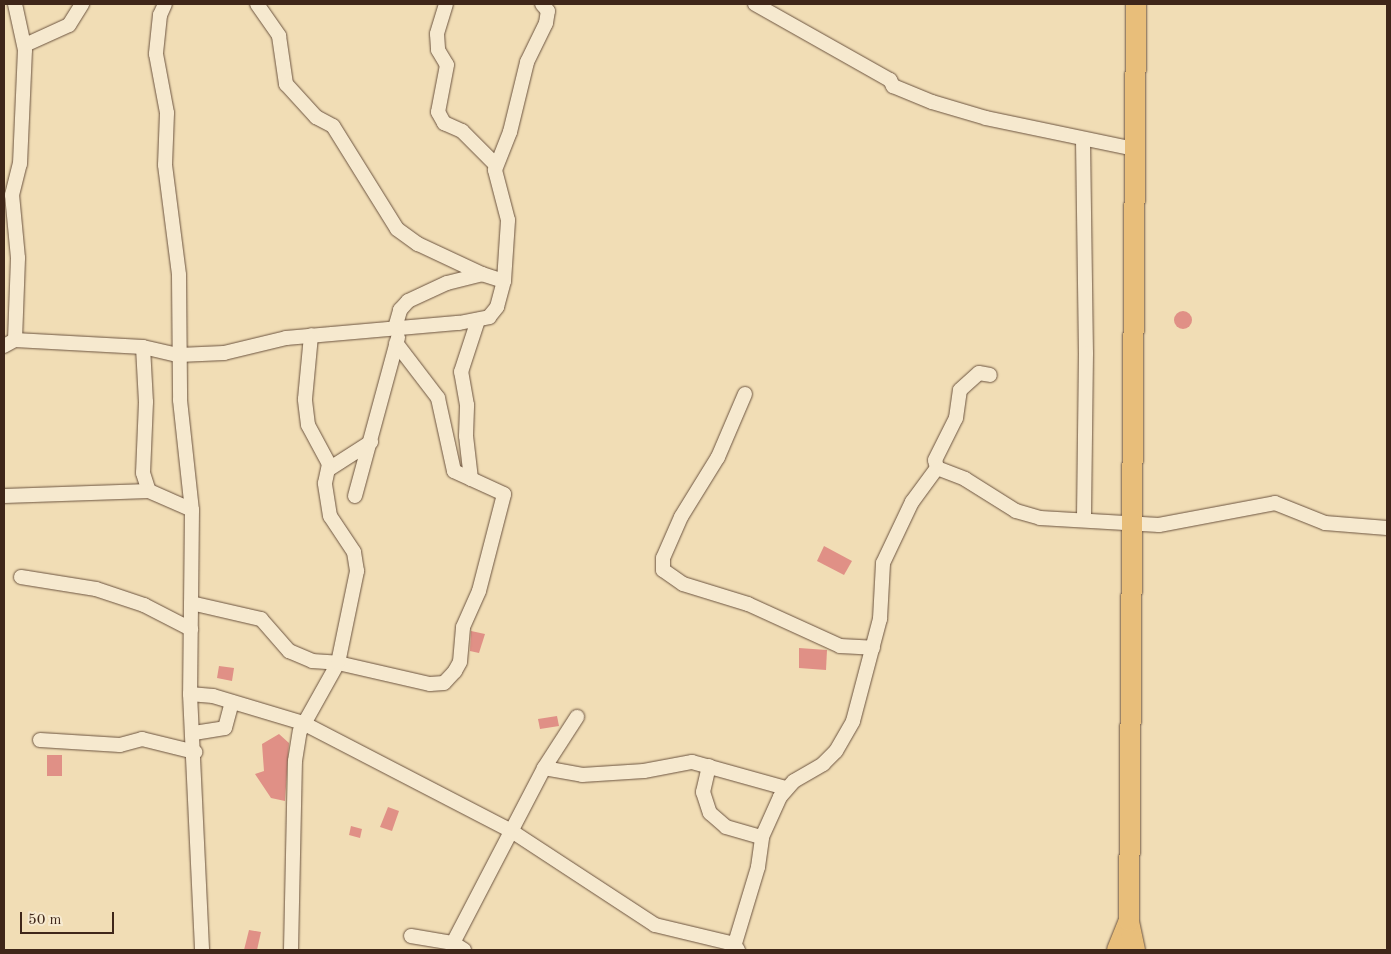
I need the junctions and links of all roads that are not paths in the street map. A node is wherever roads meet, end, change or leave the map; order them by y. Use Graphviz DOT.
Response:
graph roads {
  1 [pos="15,4"];
  2 [pos="82,4"];
  3 [pos="165,4"];
  4 [pos="257,4"];
  5 [pos="446,4"];
  6 [pos="544,4"];
  7 [pos="755,4"];
  8 [pos="1136,4"];
  9 [pos="25,45"];
  10 [pos="1083,140"];
  11 [pos="1135,149"];
  12 [pos="496,165"];
  13 [pos="482,274"];
  14 [pos="504,281"];
  15 [pos="478,320"];
  16 [pos="398,328"];
  17 [pos="310,335"];
  18 [pos="10,343"];
  19 [pos="396,343"];
  20 [pos="143,347"];
  21 [pos="179,355"];
  22 [pos="990,375"];
  23 [pos="746,394"];
  24 [pos="371,442"];
  25 [pos="937,468"];
  26 [pos="329,469"];
  27 [pos="471,479"];
  28 [pos="149,491"];
  29 [pos="4,496"];
  30 [pos="355,496"];
  31 [pos="192,510"];
  32 [pos="1084,519"];
  33 [pos="1132,524"];
  34 [pos="1387,528"];
  35 [pos="21,577"];
  36 [pos="191,603"];
  37 [pos="191,629"];
  38 [pos="873,648"];
  39 [pos="338,663"];
  40 [pos="190,694"];
  41 [pos="232,702"];
  42 [pos="577,717"];
  43 [pos="303,723"];
  44 [pos="194,733"];
  45 [pos="40,740"];
  46 [pos="195,752"];
  47 [pos="709,766"];
  48 [pos="544,768"];
  49 [pos="786,788"];
  50 [pos="513,832"];
  51 [pos="762,836"];
  52 [pos="1129,921"];
  53 [pos="411,936"];
  54 [pos="458,947"];
  55 [pos="735,948"];
  56 [pos="202,950"];
  57 [pos="291,950"];
  58 [pos="1117,950"];
  59 [pos="1135,950"];
  1 -- 9 [label="street"];
  2 -- 9 [label="street"];
  3 -- 21 [label="street"];
  4 -- 13 [label="street"];
  5 -- 12 [label="street"];
  6 -- 12 [label="street"];
  7 -- 10 [label="street"];
  8 -- 11 [label="highway"];
  9 -- 18 [label="street"];
  10 -- 11 [label="street"];
  10 -- 32 [label="street"];
  11 -- 33 [label="highway"];
  12 -- 14 [label="street"];
  13 -- 14 [label="street"];
  13 -- 16 [label="street"];
  14 -- 15 [label="street"];
  15 -- 16 [label="street"];
  15 -- 27 [label="street"];
  16 -- 17 [label="street"];
  16 -- 19 [label="street"];
  17 -- 21 [label="street"];
  17 -- 26 [label="street"];
  18 -- 20 [label="street"];
  19 -- 24 [label="street"];
  19 -- 27 [label="street"];
  20 -- 21 [label="street"];
  20 -- 28 [label="street"];
  21 -- 31 [label="street"];
  22 -- 25 [label="street"];
  23 -- 38 [label="street"];
  24 -- 26 [label="street"];
  24 -- 30 [label="street"];
  25 -- 32 [label="street"];
  25 -- 38 [label="street"];
  26 -- 39 [label="street"];
  27 -- 39 [label="street"];
  28 -- 29 [label="street"];
  28 -- 31 [label="street"];
  31 -- 36 [label="street"];
  32 -- 33 [label="street"];
  33 -- 34 [label="street"];
  33 -- 52 [label="highway"];
  35 -- 37 [label="street"];
  36 -- 37 [label="street"];
  36 -- 39 [label="street"];
  37 -- 40 [label="street"];
  38 -- 49 [label="street"];
  39 -- 43 [label="street"];
  40 -- 41 [label="street"];
  40 -- 44 [label="street"];
  41 -- 43 [label="street"];
  41 -- 44 [label="street"];
  42 -- 48 [label="street"];
  43 -- 50 [label="street"];
  43 -- 57 [label="street"];
  44 -- 46 [label="street"];
  45 -- 46 [label="street"];
  46 -- 56 [label="street"];
  47 -- 48 [label="street"];
  47 -- 49 [label="street"];
  47 -- 51 [label="street"];
  48 -- 50 [label="street"];
  49 -- 51 [label="street"];
  50 -- 54 [label="street"];
  50 -- 55 [label="street"];
  51 -- 55 [label="street"];
  52 -- 58 [label="highway"];
  52 -- 59 [label="highway"];
  53 -- 54 [label="street"];
}
